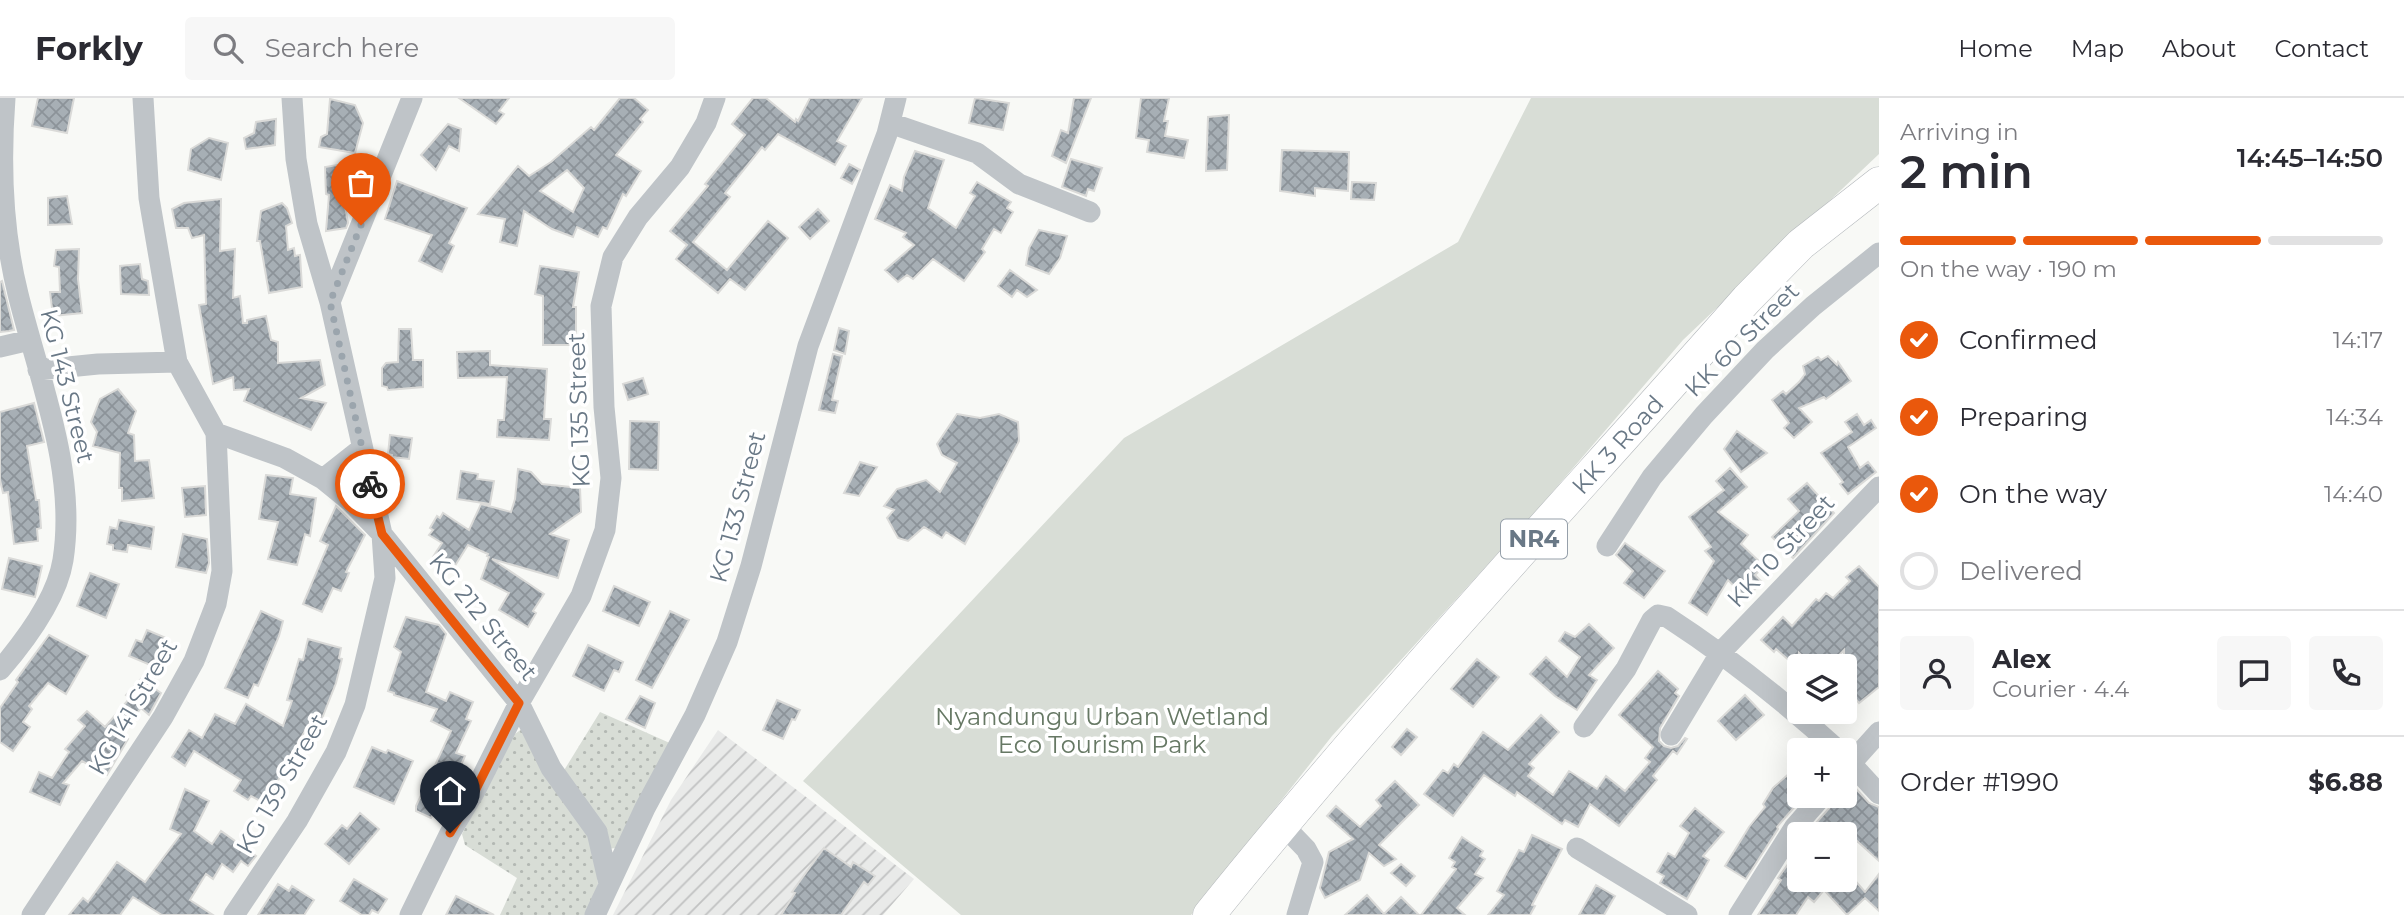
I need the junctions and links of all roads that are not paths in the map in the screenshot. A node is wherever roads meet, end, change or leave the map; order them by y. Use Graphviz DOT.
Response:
graph roads {
  1 [pos="5,98"];
  2 [pos="144,98"];
  3 [pos="292,98"];
  4 [pos="412,98"];
  5 [pos="715,98"];
  6 [pos="896,98"];
  7 [pos="890,122"];
  8 [pos="1879,183"];
  9 [pos="1090,212"];
  10 [pos="1879,253"];
  11 [pos="330,302"];
  12 [pos="30,340"];
  13 [pos="0,347"];
  14 [pos="177,362"];
  15 [pos="38,370"];
  16 [pos="216,433"];
  17 [pos="361,449"];
  18 [pos="323,479"];
  19 [pos="1879,487"];
  20 [pos="382,534"];
  21 [pos="1607,546"];
  22 [pos="1721,652"];
  23 [pos="0,670"];
  24 [pos="519,703"];
  25 [pos="1584,727"];
  26 [pos="1879,732"];
  27 [pos="1671,734"];
  28 [pos="1822,738"];
  29 [pos="1857,750"];
  30 [pos="1857,772"];
  31 [pos="1879,794"];
  32 [pos="1812,808"];
  33 [pos="1282,824"];
  34 [pos="1577,848"];
  35 [pos="609,884"];
  36 [pos="32,915"];
  37 [pos="234,915"];
  38 [pos="410,915"];
  39 [pos="595,915"];
  40 [pos="1209,915"];
  41 [pos="1297,915"];
  42 [pos="1687,915"];
  43 [pos="1739,915"];
  1 -- 12 [label="street, KG 143 Street"];
  2 -- 14 [label="street, KG 141 Street"];
  3 -- 11 [label="street, KG 139 Street"];
  4 -- 11 [label="street"];
  5 -- 24 [label="street, KG 135 Street"];
  6 -- 7 [label="street, KG 133 Street"];
  7 -- 9 [label="street"];
  7 -- 35 [label="street, KG 133 Street"];
  8 -- 33 [label="highway, KK 3 Road / NR4"];
  10 -- 21 [label="street, KK 60 Street"];
  11 -- 17 [label="street, KG 139 Street"];
  12 -- 13 [label="street"];
  12 -- 15 [label="street, KG 143 Street"];
  14 -- 15 [label="street"];
  14 -- 16 [label="street, KG 141 Street"];
  15 -- 23 [label="street, KG 143 Street"];
  16 -- 18 [label="street, KG 212 Street"];
  16 -- 36 [label="street, KG 141 Street"];
  17 -- 18 [label="street"];
  17 -- 20 [label="street, KG 139 Street"];
  18 -- 20 [label="street, KG 212 Street"];
  19 -- 22 [label="street, KK 10 Street"];
  20 -- 24 [label="street, KG 212 Street"];
  20 -- 37 [label="street, KG 139 Street"];
  22 -- 25 [label="street"];
  22 -- 27 [label="street, KK 10 Street"];
  22 -- 28 [label="street"];
  24 -- 35 [label="street, KG 212 Street"];
  24 -- 38 [label="street, KG 135 Street"];
  26 -- 29 [label="street"];
  30 -- 31 [label="street"];
  32 -- 43 [label="street"];
  33 -- 40 [label="highway, KK 3 Road / NR4"];
  33 -- 41 [label="street"];
  34 -- 42 [label="street"];
  35 -- 39 [label="street, KG 133 Street"];
}
